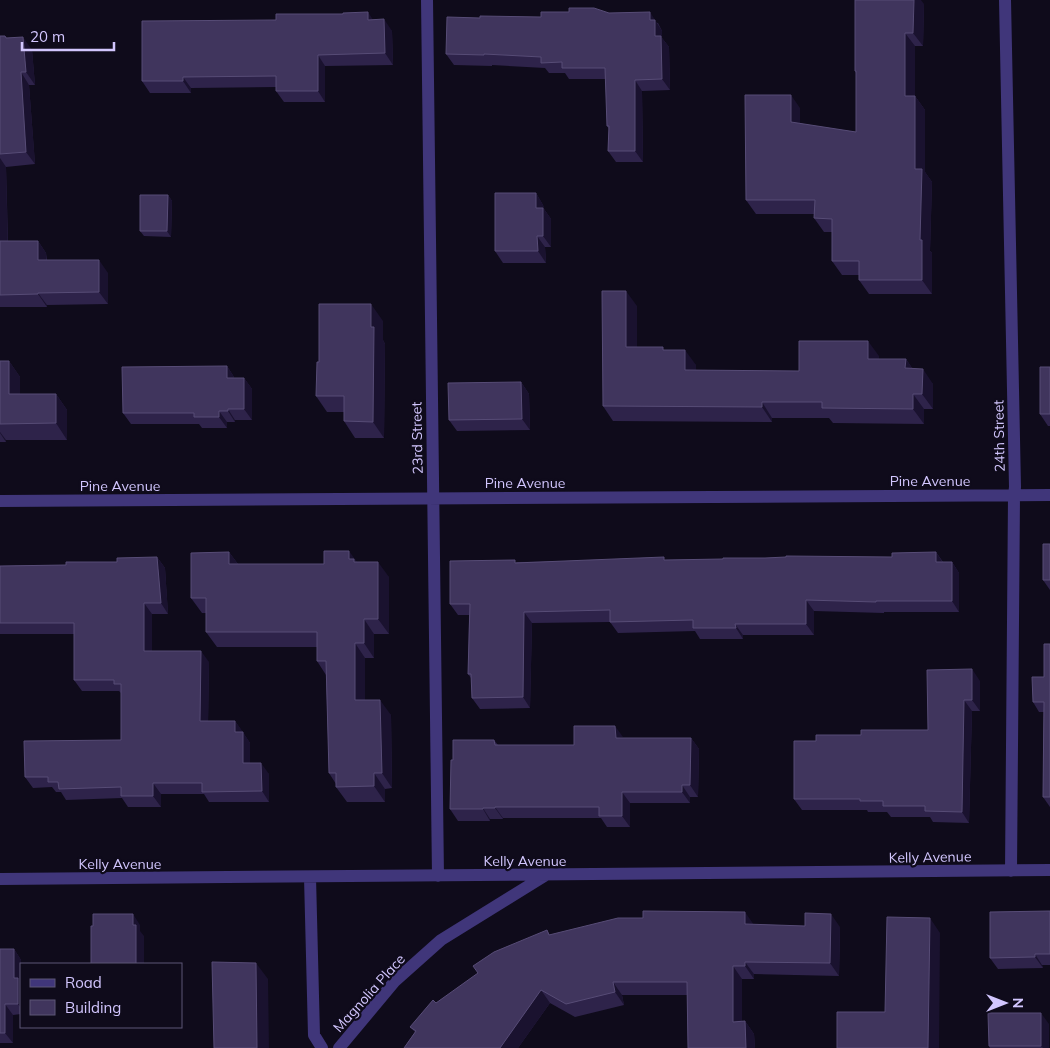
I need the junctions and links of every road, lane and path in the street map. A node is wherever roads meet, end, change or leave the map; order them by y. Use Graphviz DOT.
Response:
graph roads {
  1 [pos="427,0"];
  2 [pos="1005,0"];
  3 [pos="1050,495"];
  4 [pos="1014,496"];
  5 [pos="433,499"];
  6 [pos="0,501"];
  7 [pos="1050,870"];
  8 [pos="1011,871"];
  9 [pos="438,876"];
  10 [pos="546,876"];
  11 [pos="310,877"];
  12 [pos="0,880"];
  13 [pos="322,1048"];
  14 [pos="339,1048"];
  1 -- 5 [label="street, 23rd Street"];
  2 -- 4 [label="street, 24th Street"];
  3 -- 4 [label="street, Pine Avenue"];
  4 -- 5 [label="street, Pine Avenue"];
  4 -- 8 [label="street, 24th Street"];
  5 -- 6 [label="street, Pine Avenue"];
  5 -- 9 [label="street, 23rd Street"];
  7 -- 8 [label="street, Kelly Avenue"];
  8 -- 10 [label="street, Kelly Avenue"];
  9 -- 10 [label="street, Kelly Avenue"];
  9 -- 11 [label="street, Kelly Avenue"];
  10 -- 14 [label="street, Magnolia Place"];
  11 -- 12 [label="street, Kelly Avenue"];
  11 -- 13 [label="street, Magnolia Place"];
}
